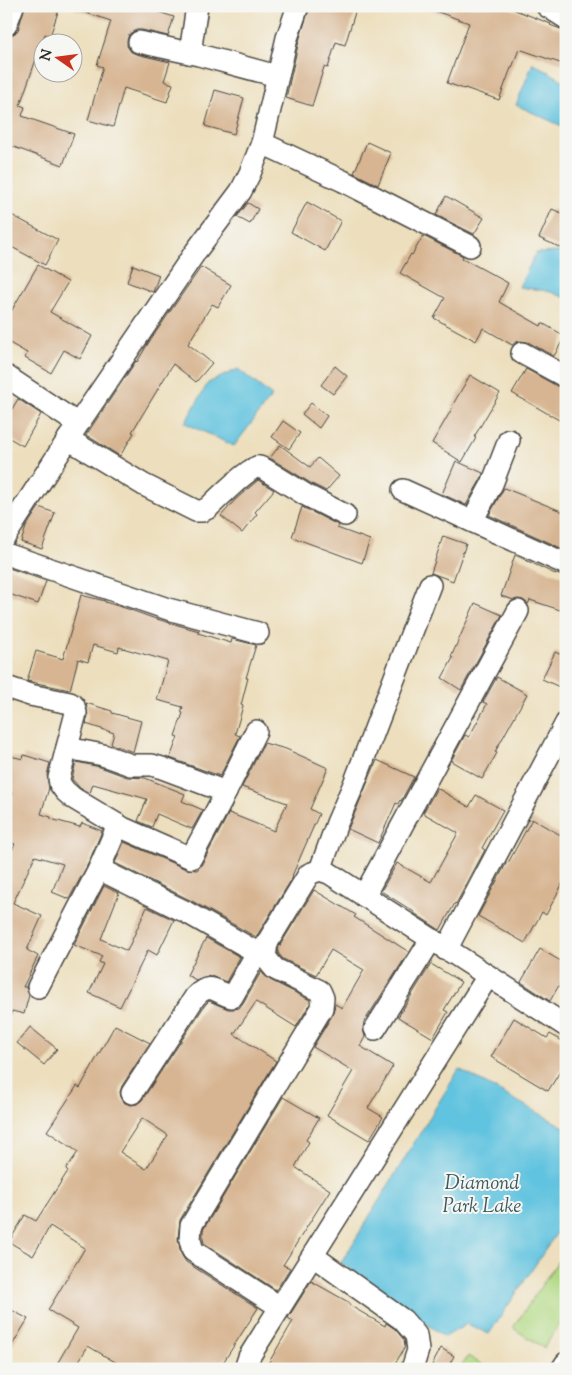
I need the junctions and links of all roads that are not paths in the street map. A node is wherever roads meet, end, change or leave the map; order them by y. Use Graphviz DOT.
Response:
graph roads {
  1 [pos="13,6"];
  2 [pos="197,6"];
  3 [pos="298,6"];
  4 [pos="547,6"];
  5 [pos="566,18"];
  6 [pos="6,25"];
  7 [pos="139,42"];
  8 [pos="190,53"];
  9 [pos="277,76"];
  10 [pos="262,143"];
  11 [pos="470,246"];
  12 [pos="522,353"];
  13 [pos="6,376"];
  14 [pos="566,377"];
  15 [pos="73,432"];
  16 [pos="509,440"];
  17 [pos="403,490"];
  18 [pos="345,515"];
  19 [pos="472,521"];
  20 [pos="6,535"];
  21 [pos="6,554"];
  22 [pos="566,564"];
  23 [pos="430,585"];
  24 [pos="518,611"];
  25 [pos="258,633"];
  26 [pos="6,687"];
  27 [pos="566,723"];
  28 [pos="256,731"];
  29 [pos="67,748"];
  30 [pos="226,792"];
  31 [pos="118,824"];
  32 [pos="99,869"];
  33 [pos="320,870"];
  34 [pos="364,896"];
  35 [pos="439,945"];
  36 [pos="261,955"];
  37 [pos="488,976"];
  38 [pos="38,987"];
  39 [pos="564,1019"];
  40 [pos="375,1030"];
  41 [pos="132,1093"];
  42 [pos="313,1256"];
  43 [pos="280,1307"];
  44 [pos="566,1363"];
  45 [pos="245,1369"];
  46 [pos="412,1369"];
  47 [pos="562,1369"];
  1 -- 6 [label="street"];
  2 -- 8 [label="street"];
  3 -- 9 [label="street"];
  4 -- 5 [label="street"];
  7 -- 8 [label="street"];
  8 -- 9 [label="street"];
  9 -- 10 [label="street"];
  10 -- 11 [label="street"];
  10 -- 15 [label="street"];
  12 -- 14 [label="street"];
  13 -- 15 [label="street"];
  15 -- 18 [label="street"];
  15 -- 20 [label="street"];
  16 -- 19 [label="street"];
  17 -- 19 [label="street"];
  19 -- 22 [label="street"];
  21 -- 25 [label="street"];
  23 -- 33 [label="street"];
  24 -- 34 [label="street"];
  26 -- 29 [label="street"];
  27 -- 35 [label="street"];
  28 -- 30 [label="street"];
  29 -- 30 [label="street"];
  29 -- 31 [label="street"];
  30 -- 31 [label="street"];
  31 -- 32 [label="street"];
  32 -- 36 [label="street"];
  32 -- 38 [label="street"];
  33 -- 34 [label="street"];
  33 -- 36 [label="street"];
  34 -- 35 [label="street"];
  35 -- 37 [label="street"];
  35 -- 40 [label="street"];
  36 -- 41 [label="street"];
  36 -- 43 [label="street"];
  37 -- 39 [label="street"];
  37 -- 42 [label="street"];
  42 -- 43 [label="street"];
  42 -- 46 [label="street"];
  43 -- 45 [label="street"];
  44 -- 47 [label="street"];
}
